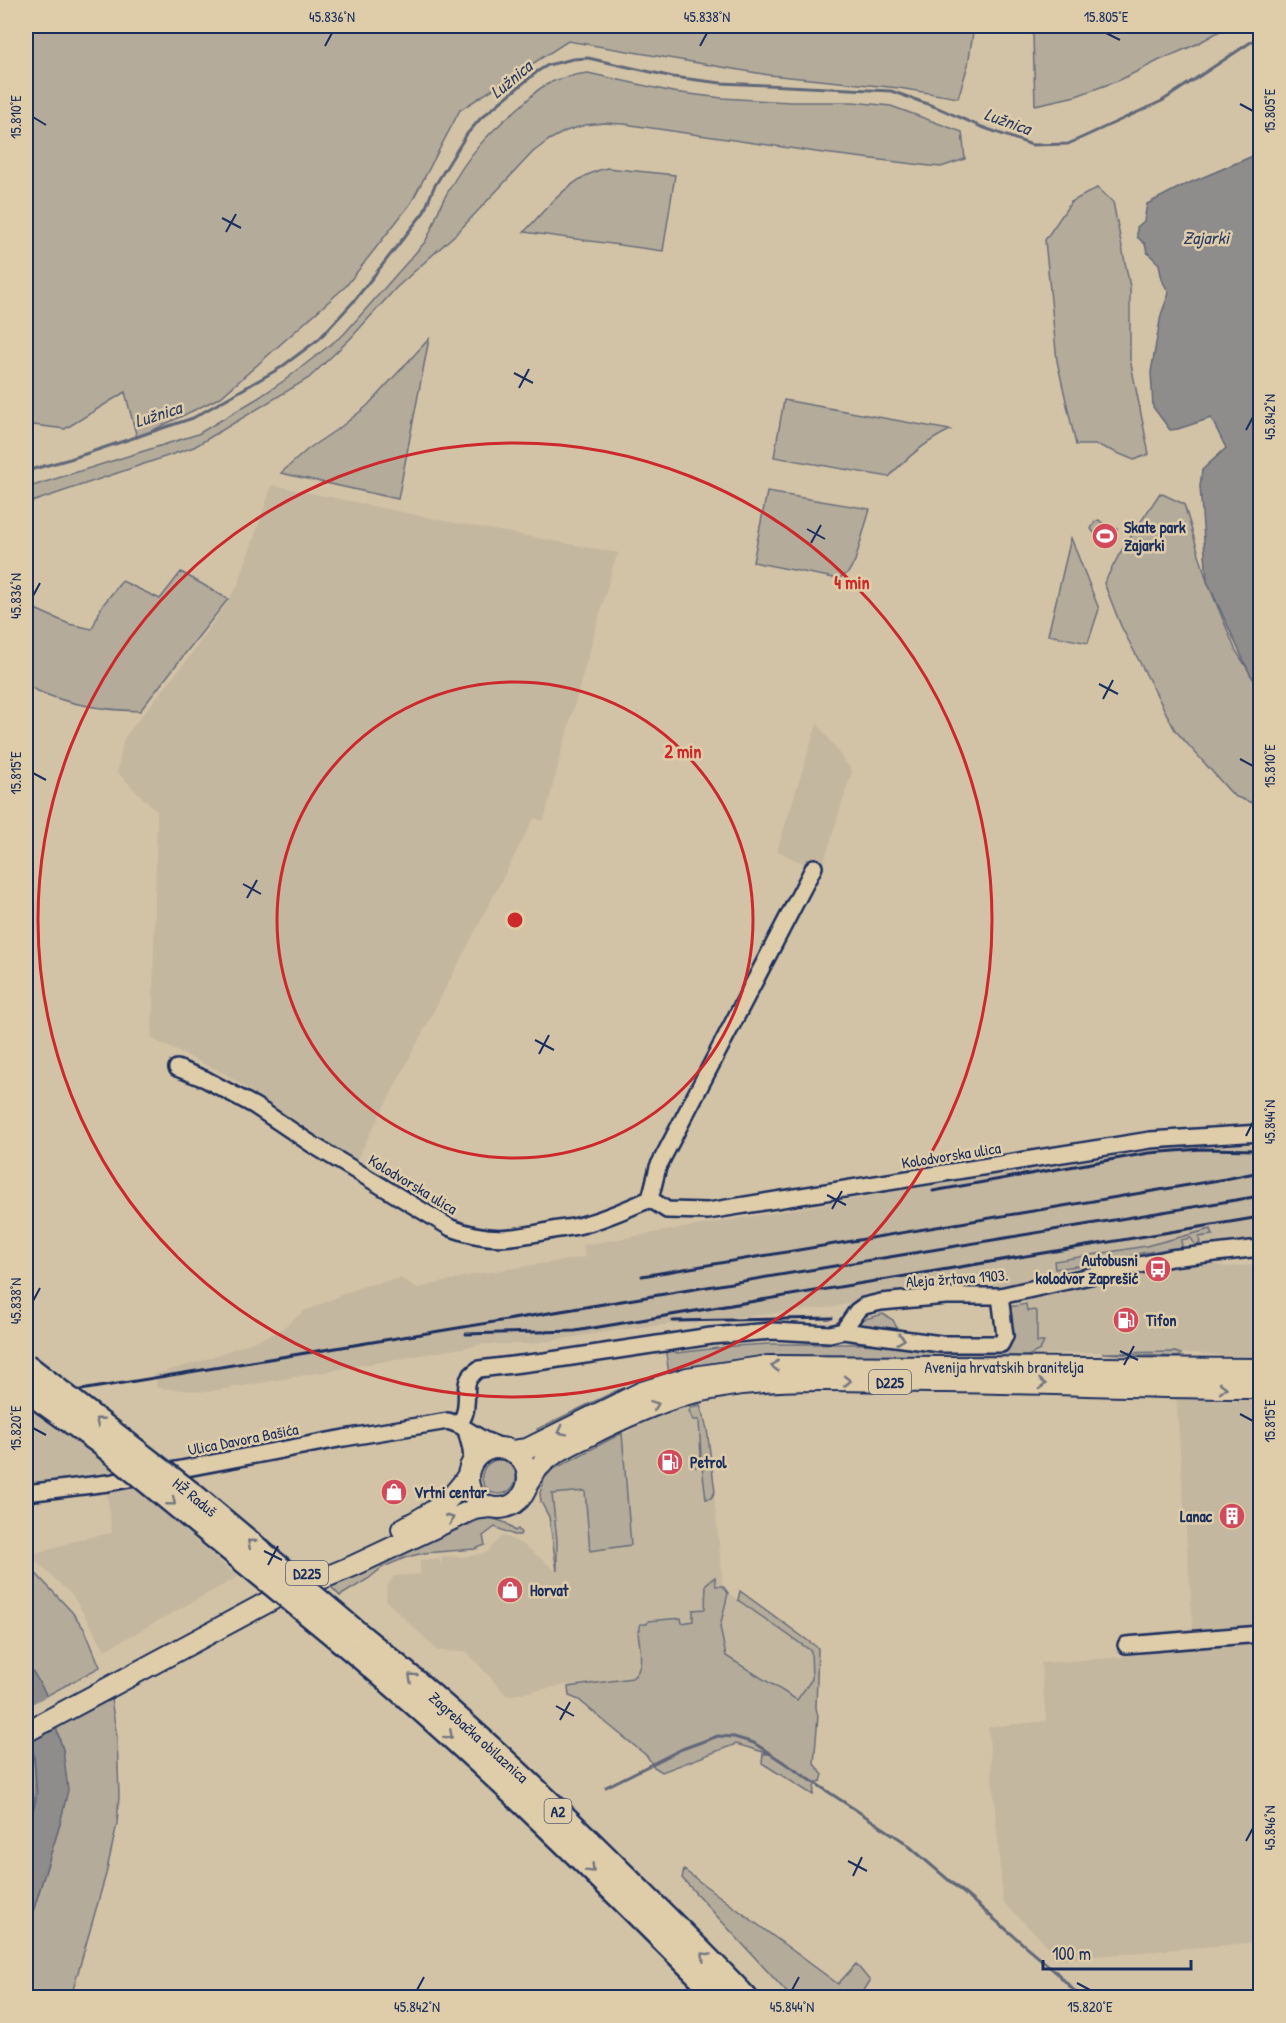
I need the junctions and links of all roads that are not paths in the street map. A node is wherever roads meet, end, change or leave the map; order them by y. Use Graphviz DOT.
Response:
graph roads {
  1 [pos="814,867"];
  2 [pos="177,1068"];
  3 [pos="1260,1133"];
  4 [pos="650,1199"];
  5 [pos="1260,1248"];
  6 [pos="1000,1296"];
  7 [pos="843,1331"];
  8 [pos="26,1365"];
  9 [pos="1260,1369"];
  10 [pos="1260,1388"];
  11 [pos="26,1390"];
  12 [pos="463,1427"];
  13 [pos="509,1449"];
  14 [pos="470,1468"];
  15 [pos="529,1482"];
  16 [pos="26,1493"];
  17 [pos="489,1507"];
  18 [pos="1260,1635"];
  19 [pos="351,1638"];
  20 [pos="1126,1646"];
  21 [pos="139,1665"];
  22 [pos="26,1720"];
  23 [pos="26,1732"];
  24 [pos="721,1998"];
  25 [pos="746,1998"];
  1 -- 4 [label="street"];
  2 -- 4 [label="street, Kolodvorska ulica"];
  3 -- 4 [label="street, Kolodvorska ulica"];
  5 -- 6 [label="street, Aleja žrtava 1903."];
  6 -- 7 [label="street, Aleja žrtava 1903."];
  7 -- 6 [label="street, one-way"];
  7 -- 12 [label="street"];
  19 -- 8 [label="highway, HŽ Raduš / A2, one-way, bridge"];
  9 -- 13 [label="main road, Avenija hrvatskih branitelja / D225, one-way"];
  15 -- 10 [label="main road, Avenija hrvatskih branitelja / D225, one-way"];
  11 -- 19 [label="highway, HŽ Raduš / A2, one-way, bridge"];
  12 -- 13 [label="street, Ulica Davora Bašića"];
  12 -- 14 [label="street"];
  12 -- 16 [label="street, Ulica Davora Bašića"];
  13 -- 14 [label="main road, D225"];
  13 -- 15 [label="main road"];
  14 -- 17 [label="main road"];
  14 -- 21 [label="main road, D225"];
  15 -- 17 [label="main road, D225"];
  21 -- 17 [label="main road, D225, one-way"];
  18 -- 20 [label="street"];
  19 -- 24 [label="highway, Zagrebačka obilaznica / A2, one-way"];
  25 -- 19 [label="highway, Zagrebačka obilaznica / A2, one-way"];
  21 -- 22 [label="main road, D225"];
  21 -- 23 [label="main road, D225"];
}
